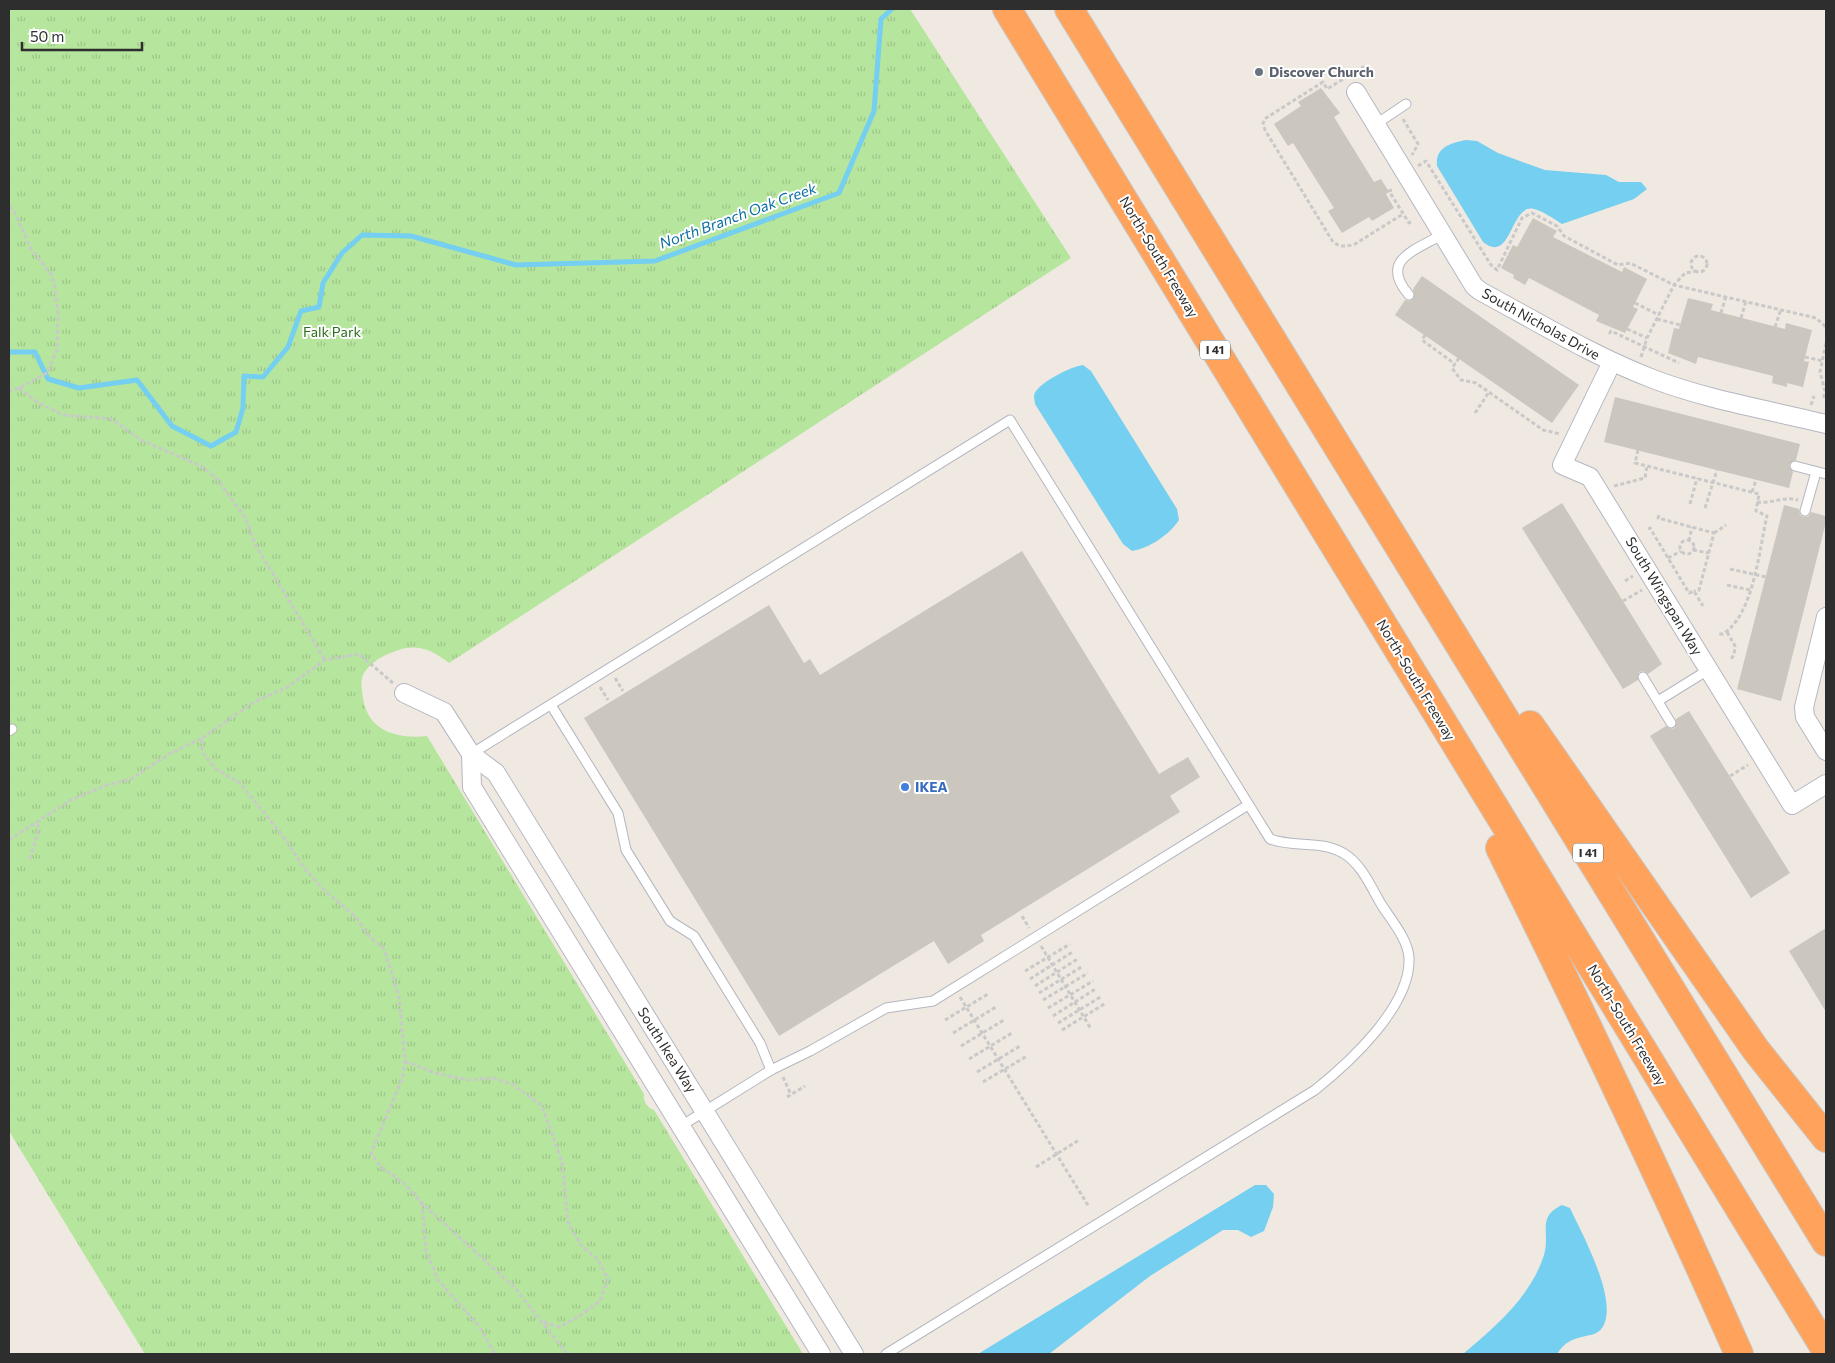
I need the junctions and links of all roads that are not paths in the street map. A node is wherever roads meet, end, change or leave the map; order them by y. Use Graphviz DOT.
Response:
graph roads {
  1 [pos="1007,9"];
  2 [pos="1069,9"];
  3 [pos="1356,92"];
  4 [pos="1406,104"];
  5 [pos="1376,124"];
  6 [pos="1443,234"];
  7 [pos="1408,295"];
  8 [pos="1612,362"];
  9 [pos="1826,424"];
  10 [pos="1350,464"];
  11 [pos="1794,466"];
  12 [pos="1816,472"];
  13 [pos="1826,474"];
  14 [pos="1805,511"];
  15 [pos="1826,617"];
  16 [pos="1708,670"];
  17 [pos="1643,677"];
  18 [pos="1423,692"];
  19 [pos="404,693"];
  20 [pos="1658,701"];
  21 [pos="551,704"];
  22 [pos="1671,723"];
  23 [pos="1826,751"];
  24 [pos="471,754"];
  25 [pos="1826,784"];
  26 [pos="1248,804"];
  27 [pos="771,1070"];
  28 [pos="704,1112"];
  29 [pos="680,1126"];
  30 [pos="1826,1138"];
  31 [pos="1826,1242"];
  32 [pos="1826,1350"];
  33 [pos="821,1354"];
  34 [pos="854,1354"];
  35 [pos="886,1354"];
  36 [pos="1739,1354"];
  1 -- 18 [label="highway, North-South Freeway / I 41"];
  2 -- 10 [label="highway, I 41"];
  3 -- 5 [label="street, South Nicholas Drive"];
  4 -- 5 [label="lane"];
  5 -- 6 [label="street, South Nicholas Drive"];
  6 -- 7 [label="lane"];
  6 -- 8 [label="street, South Nicholas Drive"];
  8 -- 9 [label="street, South Nicholas Drive"];
  8 -- 16 [label="street, South Wingspan Way"];
  10 -- 30 [label="highway"];
  10 -- 31 [label="highway, I 41"];
  11 -- 12 [label="lane"];
  12 -- 13 [label="lane"];
  12 -- 14 [label="lane"];
  15 -- 23 [label="street"];
  16 -- 20 [label="lane"];
  16 -- 25 [label="street, South Wingspan Way"];
  17 -- 20 [label="lane"];
  18 -- 32 [label="highway, North-South Freeway / I 41"];
  18 -- 36 [label="highway"];
  19 -- 24 [label="street, South Ikea Way"];
  20 -- 22 [label="lane"];
  21 -- 24 [label="lane"];
  21 -- 26 [label="lane"];
  21 -- 27 [label="lane"];
  24 -- 28 [label="street, South Ikea Way"];
  24 -- 29 [label="street, South Ikea Way"];
  26 -- 27 [label="lane"];
  26 -- 35 [label="lane"];
  27 -- 28 [label="lane"];
  28 -- 29 [label="lane"];
  28 -- 34 [label="street, South Ikea Way"];
  29 -- 33 [label="street, South Ikea Way"];
}
